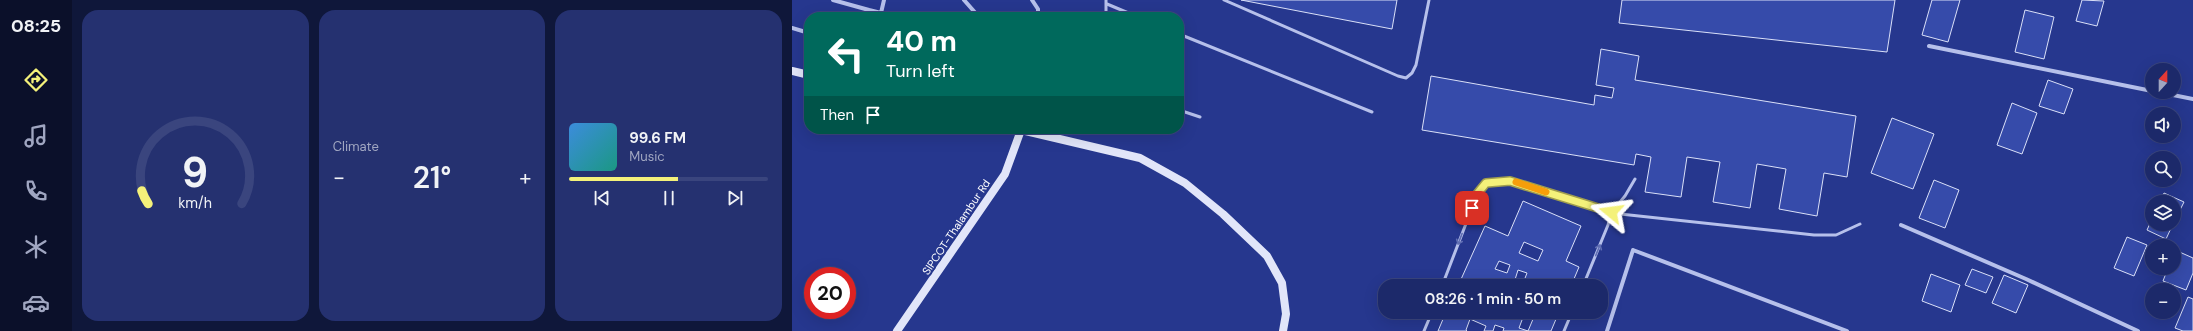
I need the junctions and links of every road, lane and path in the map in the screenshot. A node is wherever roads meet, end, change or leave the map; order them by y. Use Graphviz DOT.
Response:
graph roads {
  1 [pos="833,0"];
  2 [pos="884,0"];
  3 [pos="964,0"];
  4 [pos="1032,0"];
  5 [pos="1106,0"];
  6 [pos="1224,0"];
  7 [pos="1429,0"];
  8 [pos="1107,4"];
  9 [pos="869,10"];
  10 [pos="877,12"];
  11 [pos="881,12"];
  12 [pos="975,12"];
  13 [pos="1038,12"];
  14 [pos="1106,12"];
  15 [pos="1126,12"];
  16 [pos="792,28"];
  17 [pos="804,32"];
  18 [pos="1184,36"];
  19 [pos="1929,46"];
  20 [pos="792,71"];
  21 [pos="804,74"];
  22 [pos="2145,90"];
  23 [pos="2181,97"];
  24 [pos="2193,99"];
  25 [pos="1184,112"];
  26 [pos="1372,112"];
  27 [pos="1200,117"];
  28 [pos="1017,134"];
  29 [pos="1040,134"];
  30 [pos="1635,179"];
  31 [pos="1611,212"];
  32 [pos="1860,224"];
  33 [pos="1901,225"];
  34 [pos="1445,279"];
  35 [pos="1586,279"];
  36 [pos="1429,319"];
  37 [pos="1569,319"];
  38 [pos="897,331"];
  39 [pos="1283,331"];
  40 [pos="1424,331"];
  41 [pos="1564,331"];
  42 [pos="1607,331"];
  43 [pos="1848,331"];
  44 [pos="2138,331"];
  1 -- 9 [label="street"];
  2 -- 11 [label="street"];
  3 -- 12 [label="street"];
  4 -- 13 [label="street"];
  5 -- 8 [label="lane"];
  6 -- 7 [label="lane"];
  8 -- 14 [label="lane"];
  8 -- 15 [label="lane"];
  9 -- 10 [label="street"];
  16 -- 17 [label="street"];
  18 -- 26 [label="lane"];
  19 -- 22 [label="street"];
  20 -- 21 [label="street"];
  23 -- 24 [label="street"];
  25 -- 27 [label="lane"];
  28 -- 38 [label="street, SIPCOT-Thalambur Rd"];
  29 -- 39 [label="street"];
  30 -- 31 [label="lane"];
  31 -- 32 [label="lane"];
  31 -- 34 [label="lane, one-way"];
  35 -- 31 [label="lane, one-way"];
  33 -- 44 [label="street"];
  36 -- 40 [label="lane"];
  37 -- 41 [label="lane"];
  42 -- 43 [label="street"];
}
